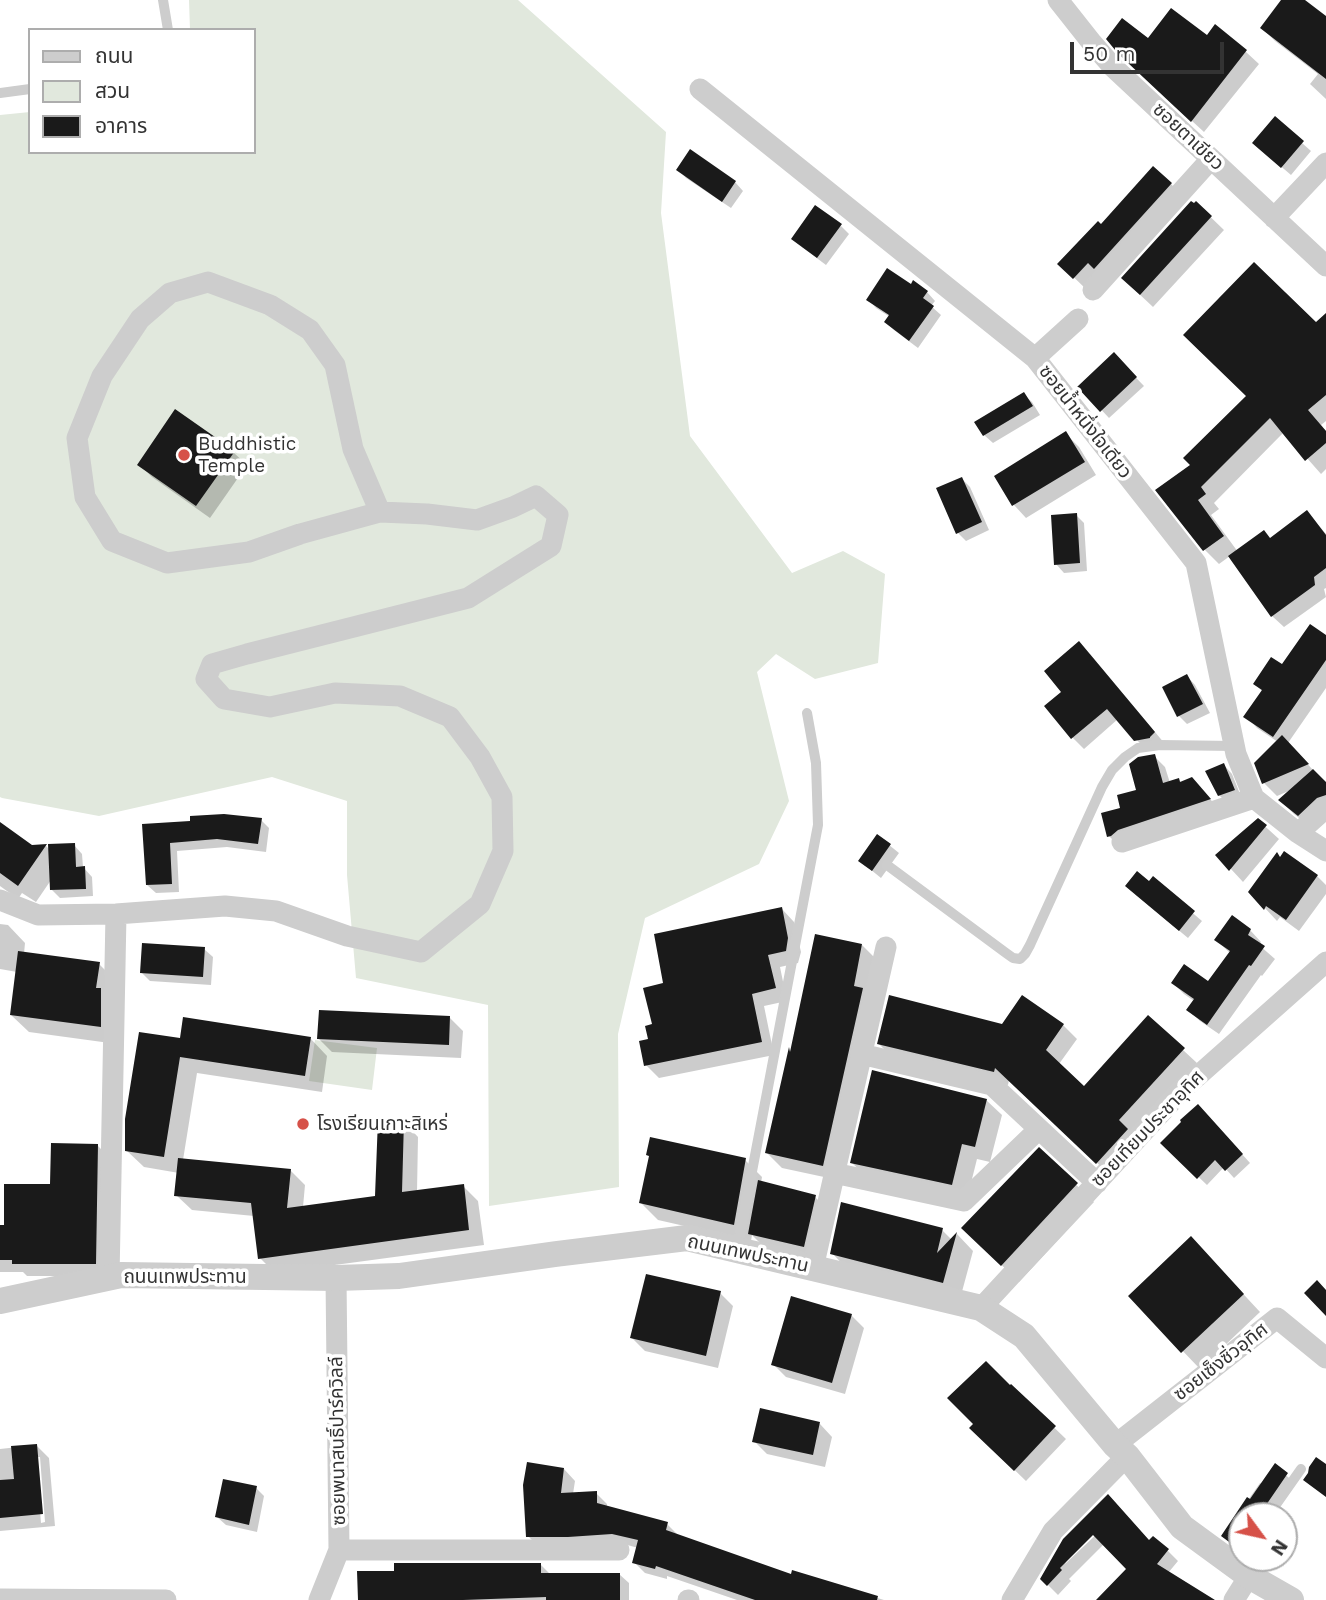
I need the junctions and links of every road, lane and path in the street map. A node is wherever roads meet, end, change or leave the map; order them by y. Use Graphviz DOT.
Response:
graph roads {
  1 [pos="163,0"];
  2 [pos="1058,0"];
  3 [pos="168,28"];
  4 [pos="28,89"];
  5 [pos="700,89"];
  6 [pos="0,93"];
  7 [pos="1211,159"];
  8 [pos="1326,163"];
  9 [pos="1274,218"];
  10 [pos="1326,266"];
  11 [pos="1093,290"];
  12 [pos="1078,319"];
  13 [pos="1035,358"];
  14 [pos="380,512"];
  15 [pos="807,713"];
  16 [pos="1234,746"];
  17 [pos="1254,798"];
  18 [pos="1326,808"];
  19 [pos="1298,833"];
  20 [pos="1122,842"];
  21 [pos="1326,851"];
  22 [pos="887,865"];
  23 [pos="0,900"];
  24 [pos="116,914"];
  25 [pos="886,947"];
  26 [pos="1326,962"];
  27 [pos="862,1054"];
  28 [pos="1039,1129"];
  29 [pos="834,1173"];
  30 [pos="1097,1183"];
  31 [pos="737,1250"];
  32 [pos="813,1268"];
  33 [pos="109,1278"];
  34 [pos="336,1278"];
  35 [pos="0,1300"];
  36 [pos="981,1308"];
  37 [pos="1326,1358"];
  38 [pos="1121,1451"];
  39 [pos="1301,1469"];
  40 [pos="1278,1502"];
  41 [pos="339,1550"];
  42 [pos="619,1550"];
  43 [pos="1228,1557"];
  44 [pos="1240,1572"];
  45 [pos="1251,1572"];
  46 [pos="0,1599"];
  47 [pos="96,1600"];
  48 [pos="166,1600"];
  49 [pos="319,1600"];
  50 [pos="1012,1600"];
  51 [pos="1234,1600"];
  52 [pos="1291,1600"];
  1 -- 3 [label="lane"];
  2 -- 7 [label="street, ซอยตาเขียว"];
  4 -- 6 [label="lane"];
  5 -- 13 [label="street, ซอยน้ำหนึ่งใจเดียว"];
  7 -- 9 [label="street, ซอยตาเขียว"];
  7 -- 11 [label="street"];
  8 -- 9 [label="street"];
  9 -- 10 [label="street, ซอยตาเขียว"];
  12 -- 13 [label="street"];
  13 -- 16 [label="street, ซอยน้ำหนึ่งใจเดียว"];
  14 -- 14 [label="street"];
  14 -- 24 [label="street"];
  15 -- 31 [label="lane"];
  16 -- 17 [label="street, ซอยน้ำหนึ่งใจเดียว"];
  16 -- 22 [label="lane"];
  17 -- 19 [label="street"];
  17 -- 20 [label="street"];
  18 -- 19 [label="street"];
  19 -- 21 [label="street"];
  23 -- 24 [label="street"];
  24 -- 33 [label="street"];
  25 -- 27 [label="street"];
  26 -- 30 [label="street, ซอยเทียมประชาอุทิศ"];
  27 -- 28 [label="street"];
  27 -- 29 [label="street"];
  28 -- 29 [label="street"];
  28 -- 30 [label="street"];
  29 -- 32 [label="street"];
  30 -- 36 [label="street, ซอยเทียมประชาอุทิศ"];
  31 -- 32 [label="street, ถนนเทพประทาน"];
  31 -- 34 [label="street, ถนนเทพประทาน"];
  32 -- 36 [label="street, ถนนเทพประทาน"];
  33 -- 34 [label="street, ถนนเทพประทาน"];
  33 -- 35 [label="street, ถนนเทพประทาน"];
  34 -- 41 [label="street, ซอยพนาสนธิ์ปาร์ควิลล์"];
  36 -- 38 [label="street, ถนนเทพประทาน"];
  37 -- 38 [label="street, ซอยเซ็งซิ่วอุทิศ"];
  38 -- 43 [label="street, ถนนเทพประทาน"];
  38 -- 50 [label="street"];
  39 -- 40 [label="lane"];
  41 -- 42 [label="street"];
  41 -- 49 [label="street, ซอยพนาสนธิ์ปาร์ควิลล์"];
  44 -- 51 [label="street"];
  45 -- 52 [label="street, ถนนเทพประทาน"];
  46 -- 47 [label="street"];
  47 -- 48 [label="street"];
}
